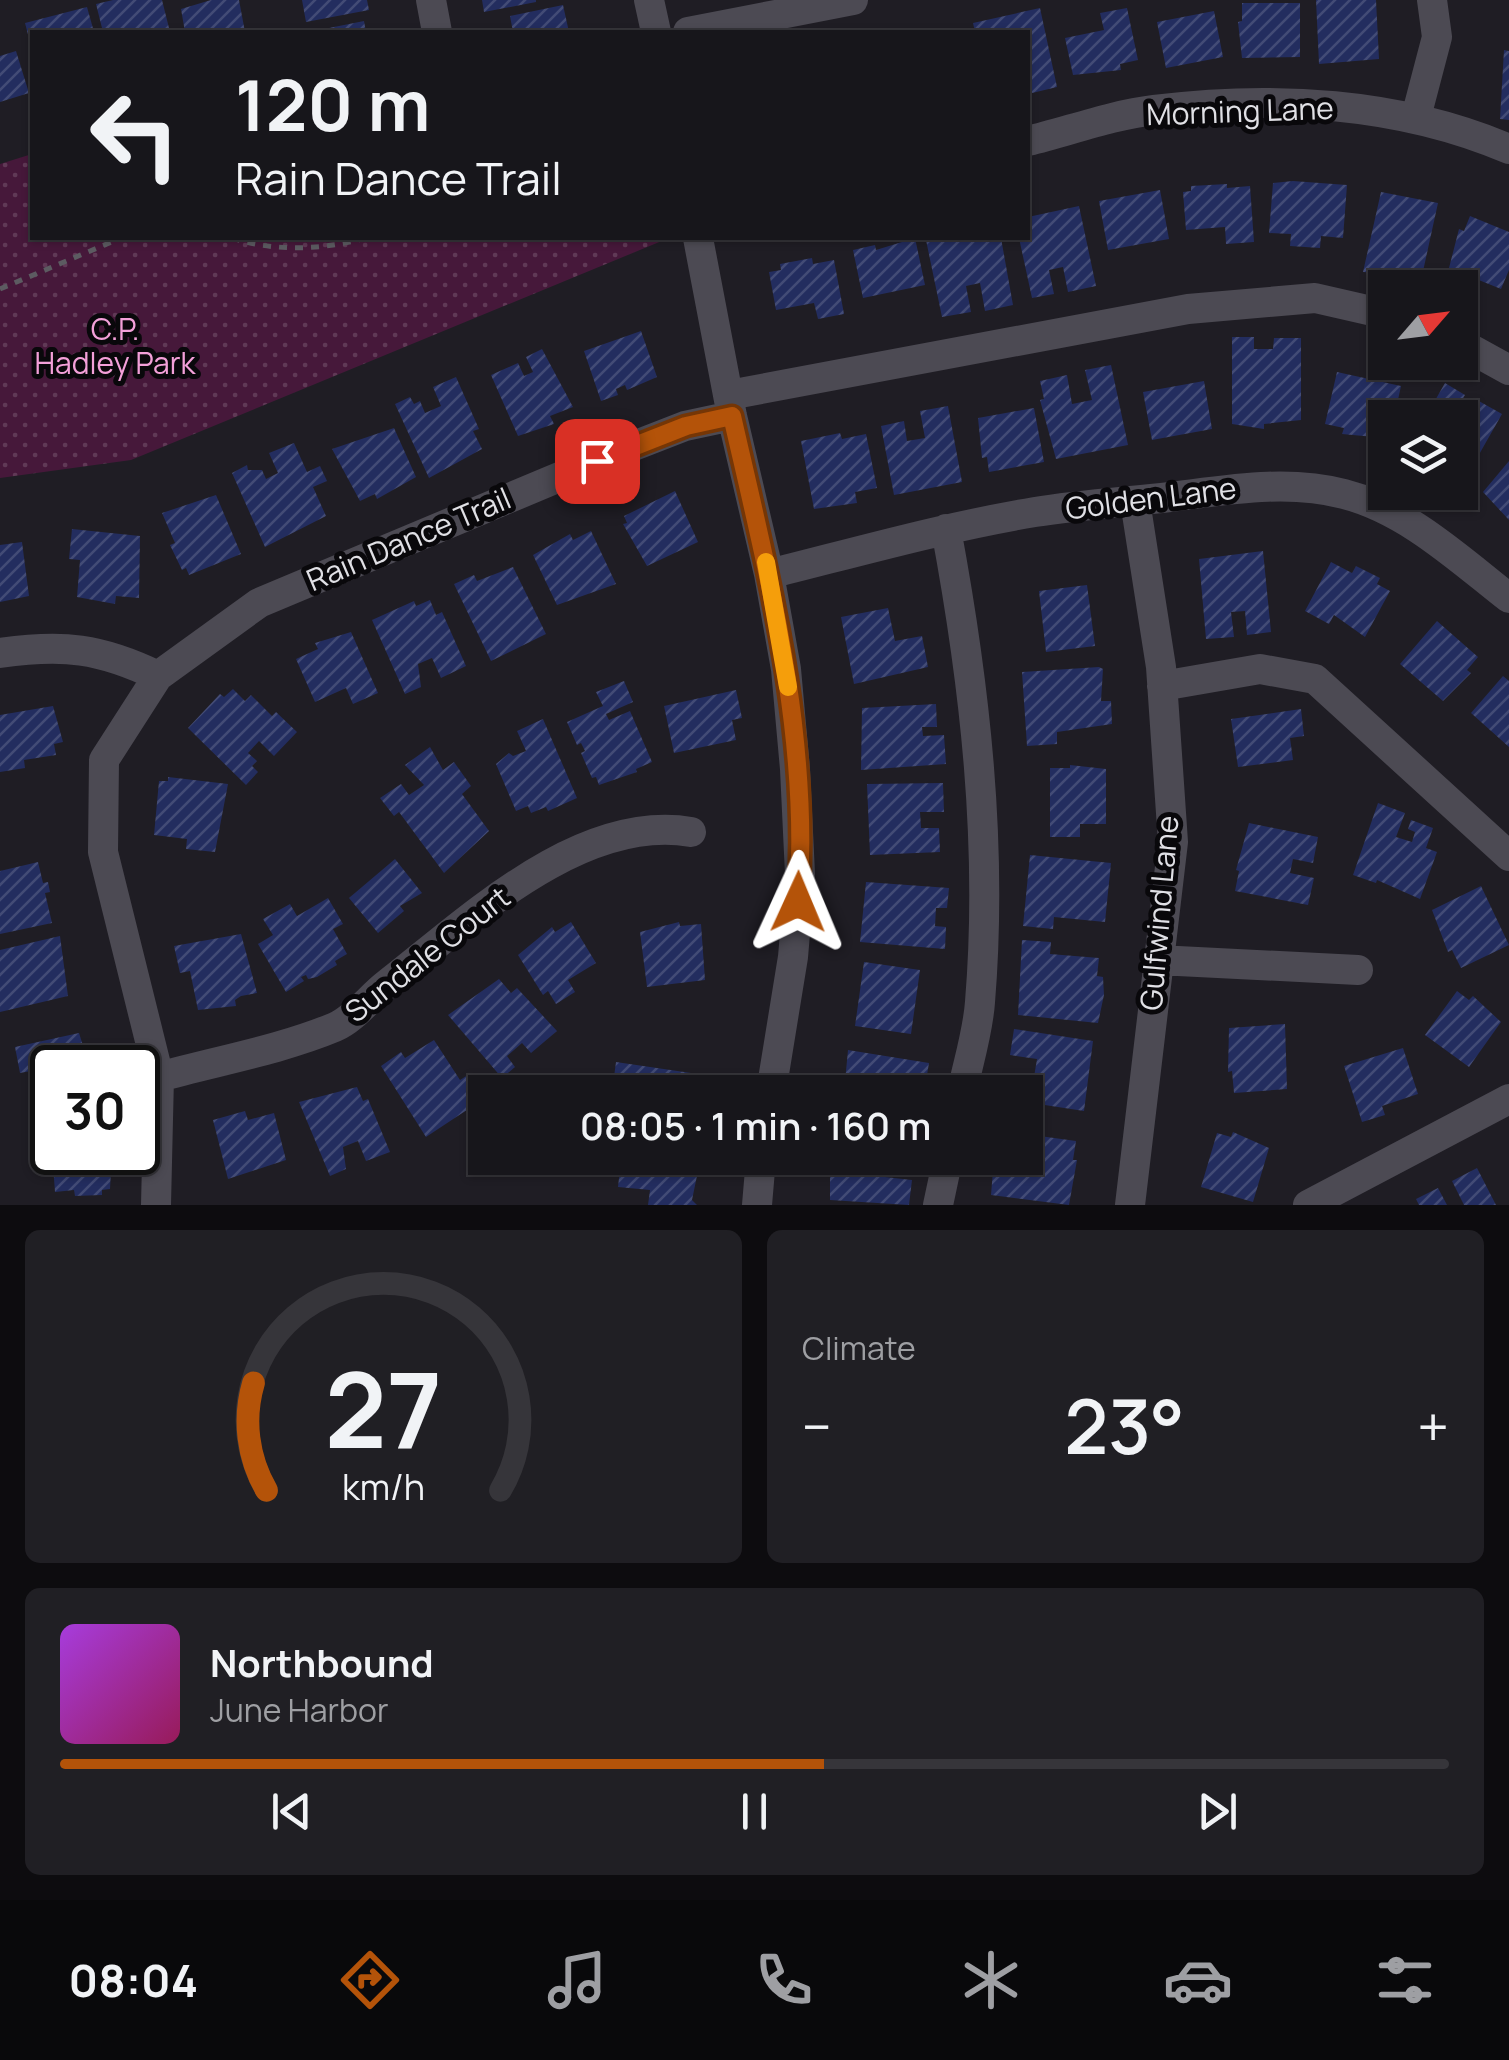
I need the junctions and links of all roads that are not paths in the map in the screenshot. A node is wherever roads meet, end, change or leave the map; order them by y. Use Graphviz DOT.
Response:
graph roads {
  1 [pos="431,0"];
  2 [pos="649,0"];
  3 [pos="853,0"];
  4 [pos="1432,0"];
  5 [pos="436,30"];
  6 [pos="656,30"];
  7 [pos="698,30"];
  8 [pos="1416,116"];
  9 [pos="1030,141"];
  10 [pos="1509,149"];
  11 [pos="698,240"];
  12 [pos="1368,310"];
  13 [pos="1478,352"];
  14 [pos="1509,370"];
  15 [pos="730,406"];
  16 [pos="1135,501"];
  17 [pos="946,529"];
  18 [pos="769,574"];
  19 [pos="1509,598"];
  20 [pos="0,653"];
  21 [pos="158,676"];
  22 [pos="1162,686"];
  23 [pos="691,832"];
  24 [pos="1509,856"];
  25 [pos="1158,960"];
  26 [pos="1358,970"];
  27 [pos="151,1045"];
  28 [pos="774,1075"];
  29 [pos="966,1075"];
  30 [pos="160,1077"];
  31 [pos="1509,1099"];
  32 [pos="157,1175"];
  33 [pos="760,1175"];
  34 [pos="944,1175"];
  35 [pos="156,1205"];
  36 [pos="758,1205"];
  37 [pos="938,1205"];
  38 [pos="1130,1205"];
  39 [pos="1308,1205"];
  1 -- 5 [label="street"];
  2 -- 6 [label="street"];
  3 -- 7 [label="street"];
  4 -- 8 [label="street"];
  8 -- 9 [label="street, Morning Lane"];
  8 -- 10 [label="street, Morning Lane"];
  11 -- 15 [label="street"];
  12 -- 15 [label="street, Rain Dance Trail"];
  13 -- 14 [label="street"];
  15 -- 18 [label="street"];
  15 -- 21 [label="street, Rain Dance Trail"];
  16 -- 17 [label="street, Golden Lane"];
  16 -- 19 [label="street, Golden Lane"];
  16 -- 22 [label="street, Gulfwind Lane"];
  17 -- 18 [label="street, Golden Lane"];
  17 -- 29 [label="street"];
  18 -- 28 [label="street"];
  20 -- 21 [label="street"];
  21 -- 27 [label="street"];
  22 -- 24 [label="street"];
  22 -- 25 [label="street, Gulfwind Lane"];
  23 -- 30 [label="street, Sundale Court"];
  25 -- 26 [label="street"];
  25 -- 38 [label="street, Gulfwind Lane"];
  31 -- 39 [label="street"];
  32 -- 35 [label="street"];
  33 -- 36 [label="street"];
  34 -- 37 [label="street"];
}
